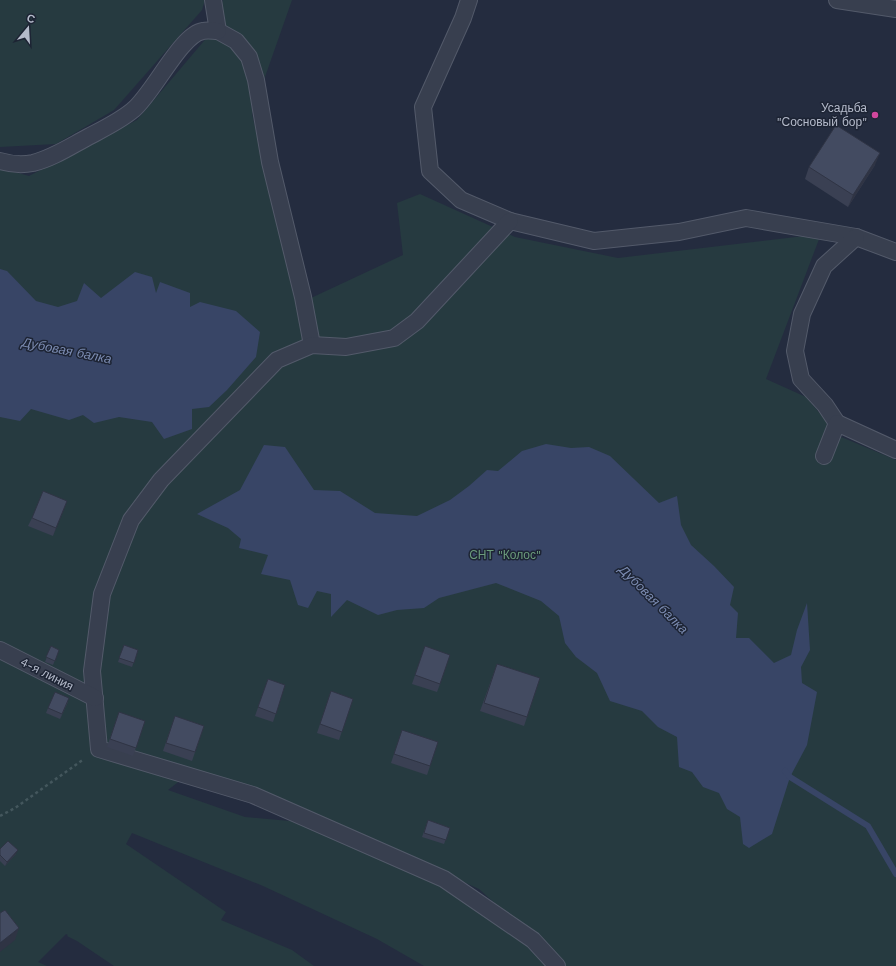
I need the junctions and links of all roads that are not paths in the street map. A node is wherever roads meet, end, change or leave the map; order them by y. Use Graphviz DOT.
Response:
graph roads {
  1 [pos="212,0"];
  2 [pos="469,0"];
  3 [pos="837,0"];
  4 [pos="896,9"];
  5 [pos="218,31"];
  6 [pos="0,161"];
  7 [pos="510,221"];
  8 [pos="856,237"];
  9 [pos="896,252"];
  10 [pos="312,345"];
  11 [pos="837,423"];
  12 [pos="896,450"];
  13 [pos="824,456"];
  14 [pos="0,650"];
  15 [pos="94,698"];
  16 [pos="557,966"];
  1 -- 5 [label="street"];
  2 -- 7 [label="street"];
  3 -- 4 [label="street"];
  5 -- 6 [label="street"];
  5 -- 10 [label="street"];
  7 -- 8 [label="street"];
  7 -- 10 [label="street"];
  8 -- 9 [label="street"];
  8 -- 11 [label="street"];
  10 -- 15 [label="street"];
  11 -- 12 [label="street"];
  11 -- 13 [label="street"];
  14 -- 15 [label="street, 4-я линия"];
  15 -- 16 [label="street"];
}
